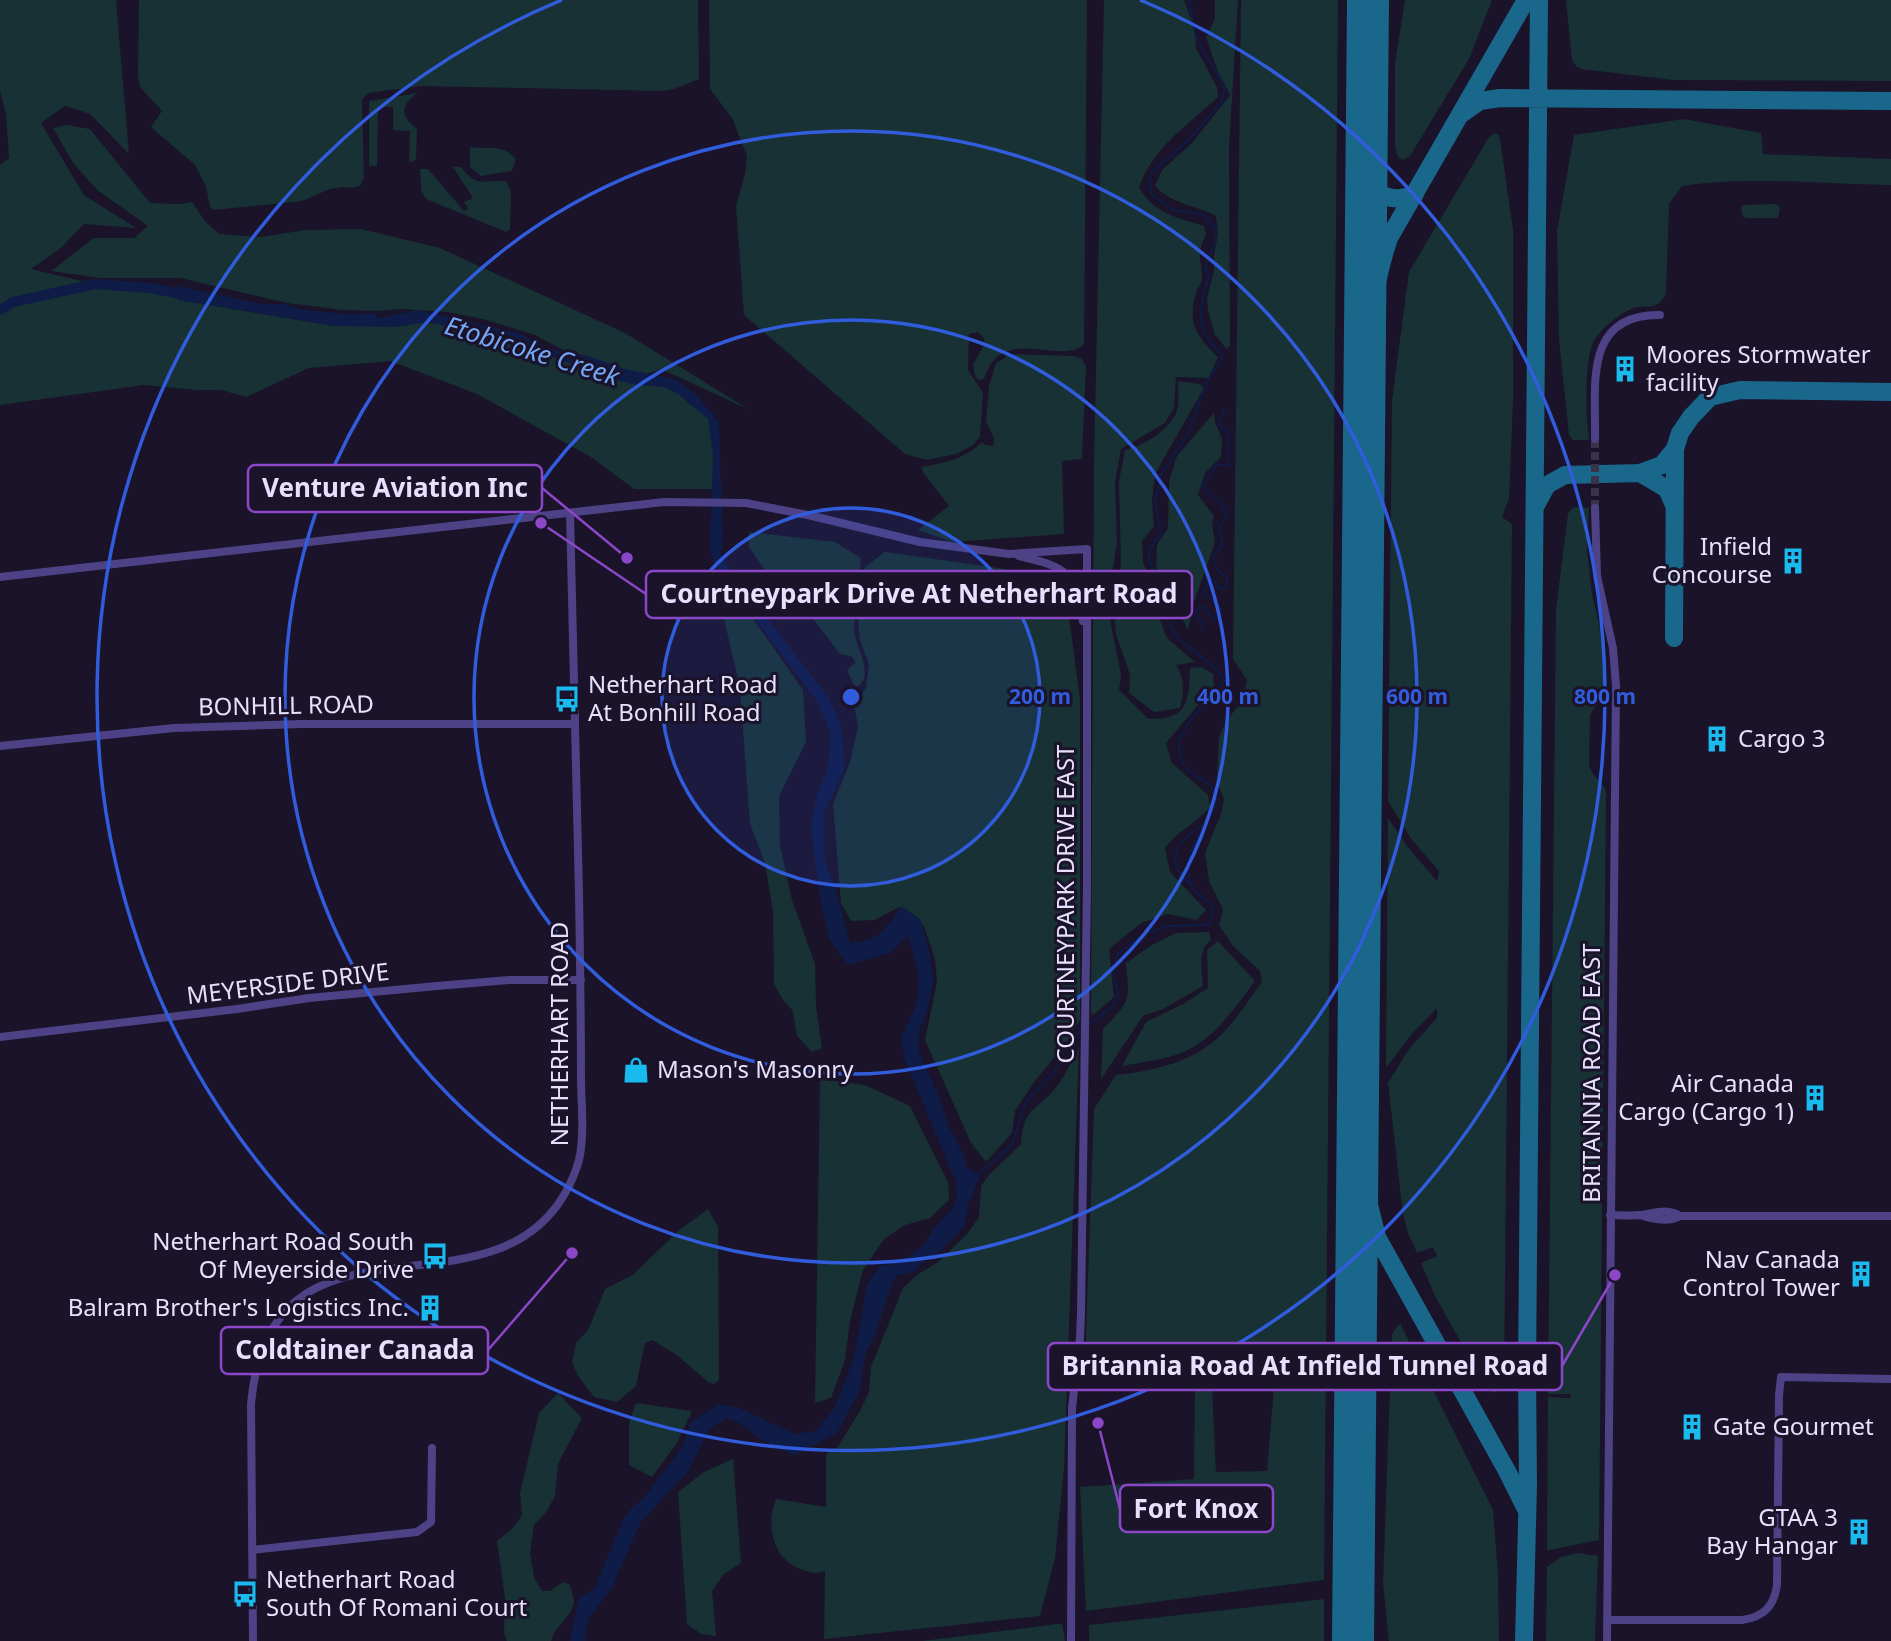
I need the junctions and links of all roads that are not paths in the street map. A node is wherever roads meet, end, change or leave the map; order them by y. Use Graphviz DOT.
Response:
graph roads {
  1 [pos="1660,316"];
  2 [pos="1595,439"];
  3 [pos="1595,508"];
  4 [pos="570,513"];
  5 [pos="1009,554"];
  6 [pos="0,577"];
  7 [pos="1086,641"];
  8 [pos="574,724"];
  9 [pos="0,746"];
  10 [pos="581,980"];
  11 [pos="0,1037"];
  12 [pos="1610,1215"];
  13 [pos="1891,1216"];
  14 [pos="1891,1378"];
  15 [pos="432,1448"];
  16 [pos="253,1550"];
  17 [pos="1607,1620"];
  18 [pos="253,1641"];
  19 [pos="1072,1641"];
  20 [pos="1607,1641"];
  1 -- 2 [label="street"];
  3 -- 12 [label="street, BRITANNIA ROAD EAST"];
  4 -- 5 [label="street, COURTNEYPARK DRIVE EAST"];
  4 -- 6 [label="street, COURTNEYPARK DRIVE EAST"];
  4 -- 8 [label="street, NETHERHART ROAD"];
  5 -- 7 [label="street"];
  5 -- 7 [label="street, COURTNEYPARK DRIVE EAST"];
  7 -- 19 [label="street, COURTNEYPARK DRIVE EAST"];
  8 -- 9 [label="street, BONHILL ROAD"];
  8 -- 10 [label="street, NETHERHART ROAD"];
  10 -- 11 [label="street, MEYERSIDE DRIVE"];
  10 -- 16 [label="street, NETHERHART ROAD"];
  12 -- 13 [label="street"];
  12 -- 17 [label="street, BRITANNIA ROAD EAST"];
  14 -- 17 [label="street"];
  15 -- 16 [label="street"];
  16 -- 18 [label="street, NETHERHART ROAD"];
  17 -- 20 [label="street, BRITANNIA ROAD EAST"];
}
